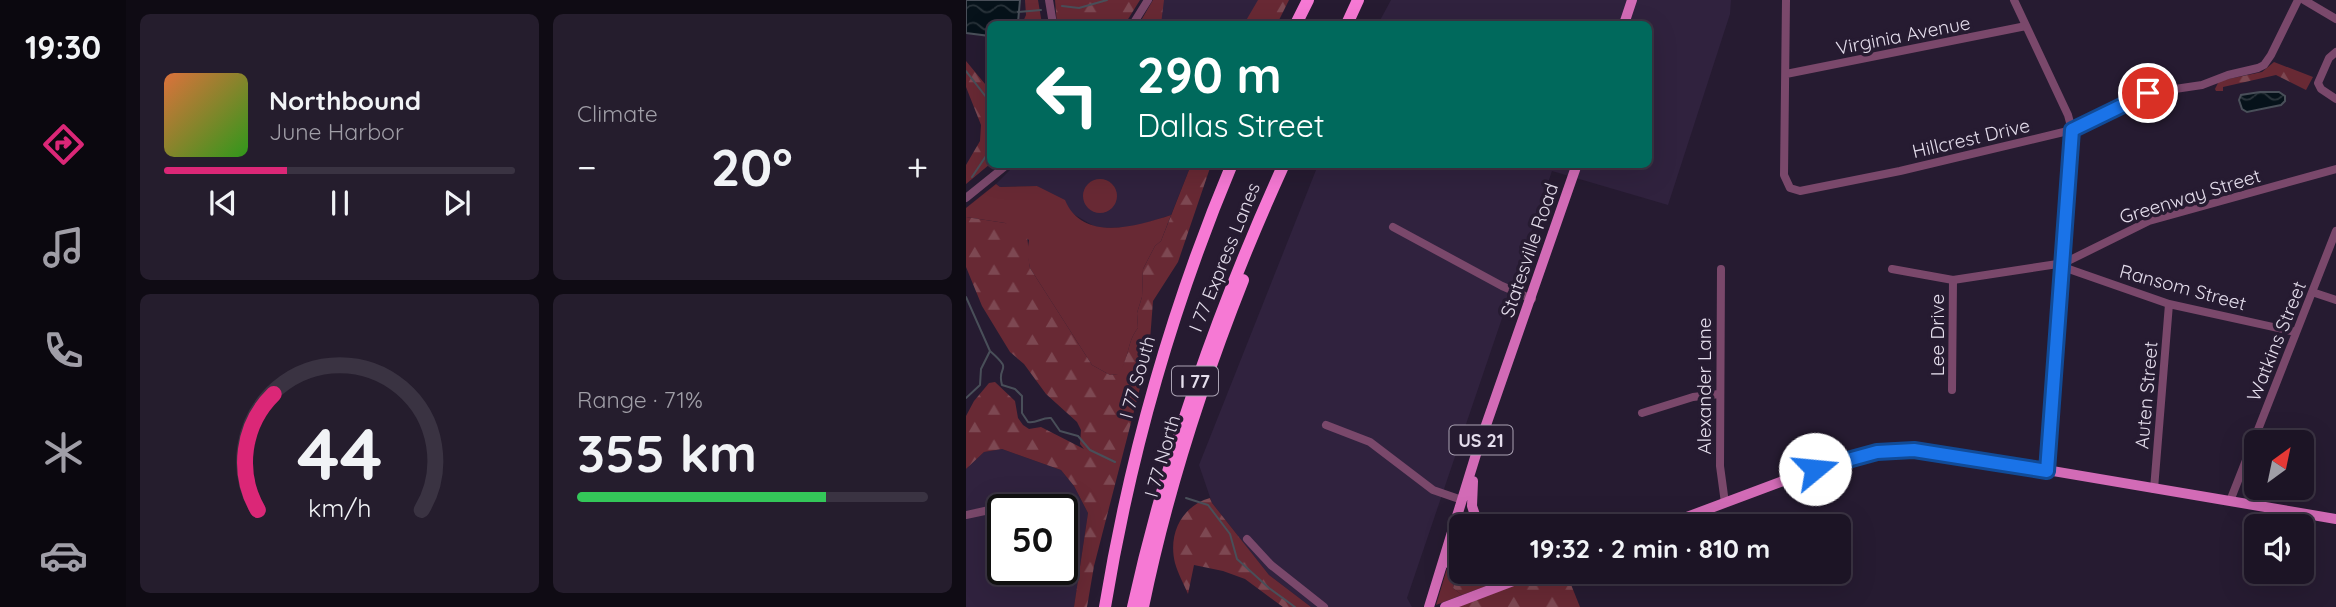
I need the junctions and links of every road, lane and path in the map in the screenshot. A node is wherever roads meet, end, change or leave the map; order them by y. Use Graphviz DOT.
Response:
graph roads {
  1 [pos="1049,0"];
  2 [pos="1148,0"];
  3 [pos="1308,0"];
  4 [pos="1315,0"];
  5 [pos="1358,0"];
  6 [pos="1367,0"];
  7 [pos="1632,0"];
  8 [pos="1786,0"];
  9 [pos="2014,0"];
  10 [pos="2298,0"];
  11 [pos="2304,0"];
  12 [pos="2336,19"];
  13 [pos="1052,21"];
  14 [pos="1135,21"];
  15 [pos="1298,21"];
  16 [pos="1305,21"];
  17 [pos="1348,21"];
  18 [pos="1357,21"];
  19 [pos="1625,21"];
  20 [pos="2026,26"];
  21 [pos="2336,52"];
  22 [pos="1786,74"];
  23 [pos="2336,99"];
  24 [pos="2072,130"];
  25 [pos="1003,168"];
  26 [pos="1230,168"];
  27 [pos="1237,168"];
  28 [pos="1282,168"];
  29 [pos="1291,168"];
  30 [pos="1576,168"];
  31 [pos="2336,169"];
  32 [pos="966,198"];
  33 [pos="1392,227"];
  34 [pos="2336,230"];
  35 [pos="2064,265"];
  36 [pos="1721,269"];
  37 [pos="1892,269"];
  38 [pos="1953,280"];
  39 [pos="2312,292"];
  40 [pos="1532,299"];
  41 [pos="2336,300"];
  42 [pos="2169,304"];
  43 [pos="2296,332"];
  44 [pos="1515,347"];
  45 [pos="1952,390"];
  46 [pos="1719,394"];
  47 [pos="1642,413"];
  48 [pos="1326,425"];
  49 [pos="2047,471"];
  50 [pos="1473,481"];
  51 [pos="2154,489"];
  52 [pos="1462,500"];
  53 [pos="2230,501"];
  54 [pos="1724,502"];
  55 [pos="987,510"];
  56 [pos="966,514"];
  57 [pos="1458,514"];
  58 [pos="1461,514"];
  59 [pos="1475,514"];
  60 [pos="1693,514"];
  61 [pos="2336,519"];
  62 [pos="1247,540"];
  63 [pos="1449,547"];
  64 [pos="1449,561"];
  65 [pos="1443,566"];
  66 [pos="1492,584"];
  67 [pos="1431,603"];
  68 [pos="1105,607"];
  69 [pos="1114,607"];
  70 [pos="1133,607"];
  71 [pos="1143,607"];
  72 [pos="1324,607"];
  73 [pos="1445,607"];
  1 -- 13 [label="street"];
  2 -- 14 [label="street"];
  3 -- 15 [label="highway"];
  4 -- 16 [label="highway"];
  5 -- 17 [label="highway"];
  6 -- 18 [label="highway"];
  7 -- 19 [label="main road"];
  8 -- 22 [label="street, Hillcrest Drive"];
  9 -- 20 [label="street"];
  10 -- 24 [label="street, Hillcrest Drive"];
  11 -- 12 [label="street"];
  20 -- 22 [label="street, Virginia Avenue"];
  20 -- 24 [label="street"];
  21 -- 23 [label="street"];
  22 -- 24 [label="street, Hillcrest Drive"];
  24 -- 35 [label="street"];
  25 -- 32 [label="street"];
  26 -- 68 [label="highway, I 77 South / I 77"];
  27 -- 69 [label="highway, I 77 Express Lanes / I 77"];
  28 -- 70 [label="highway, I 77 Express Lanes / I 77"];
  29 -- 71 [label="highway, I 77 North / I 77"];
  30 -- 40 [label="main road, Statesville Road / US 21"];
  31 -- 35 [label="street, Greenway Street"];
  33 -- 40 [label="street"];
  34 -- 39 [label="street, Watkins Street"];
  35 -- 38 [label="street, Greenway Street"];
  35 -- 42 [label="street, Ransom Street"];
  35 -- 49 [label="street"];
  36 -- 46 [label="street, Alexander Lane"];
  37 -- 38 [label="street, Greenway Street"];
  38 -- 45 [label="street, Lee Drive"];
  39 -- 41 [label="street"];
  39 -- 43 [label="street, Watkins Street"];
  40 -- 44 [label="main road, Statesville Road / US 21"];
  42 -- 43 [label="street, Ransom Street"];
  42 -- 51 [label="street, Auten Street"];
  43 -- 53 [label="street, Watkins Street"];
  44 -- 50 [label="main road, Statesville Road / US 21"];
  44 -- 52 [label="main road, Statesville Road / US 21"];
  46 -- 47 [label="street"];
  46 -- 54 [label="street, Alexander Lane"];
  48 -- 52 [label="street"];
  49 -- 51 [label="main road"];
  49 -- 54 [label="main road"];
  50 -- 58 [label="main road, Statesville Road / US 21"];
  50 -- 59 [label="main road"];
  51 -- 53 [label="main road"];
  52 -- 57 [label="main road, Statesville Road / US 21"];
  53 -- 61 [label="main road"];
  54 -- 60 [label="main road"];
  55 -- 56 [label="street"];
  62 -- 72 [label="street"];
  63 -- 65 [label="main road, Statesville Road / US 21"];
  64 -- 65 [label="main road"];
  65 -- 67 [label="main road, Statesville Road / US 21"];
  66 -- 73 [label="main road"];
}
